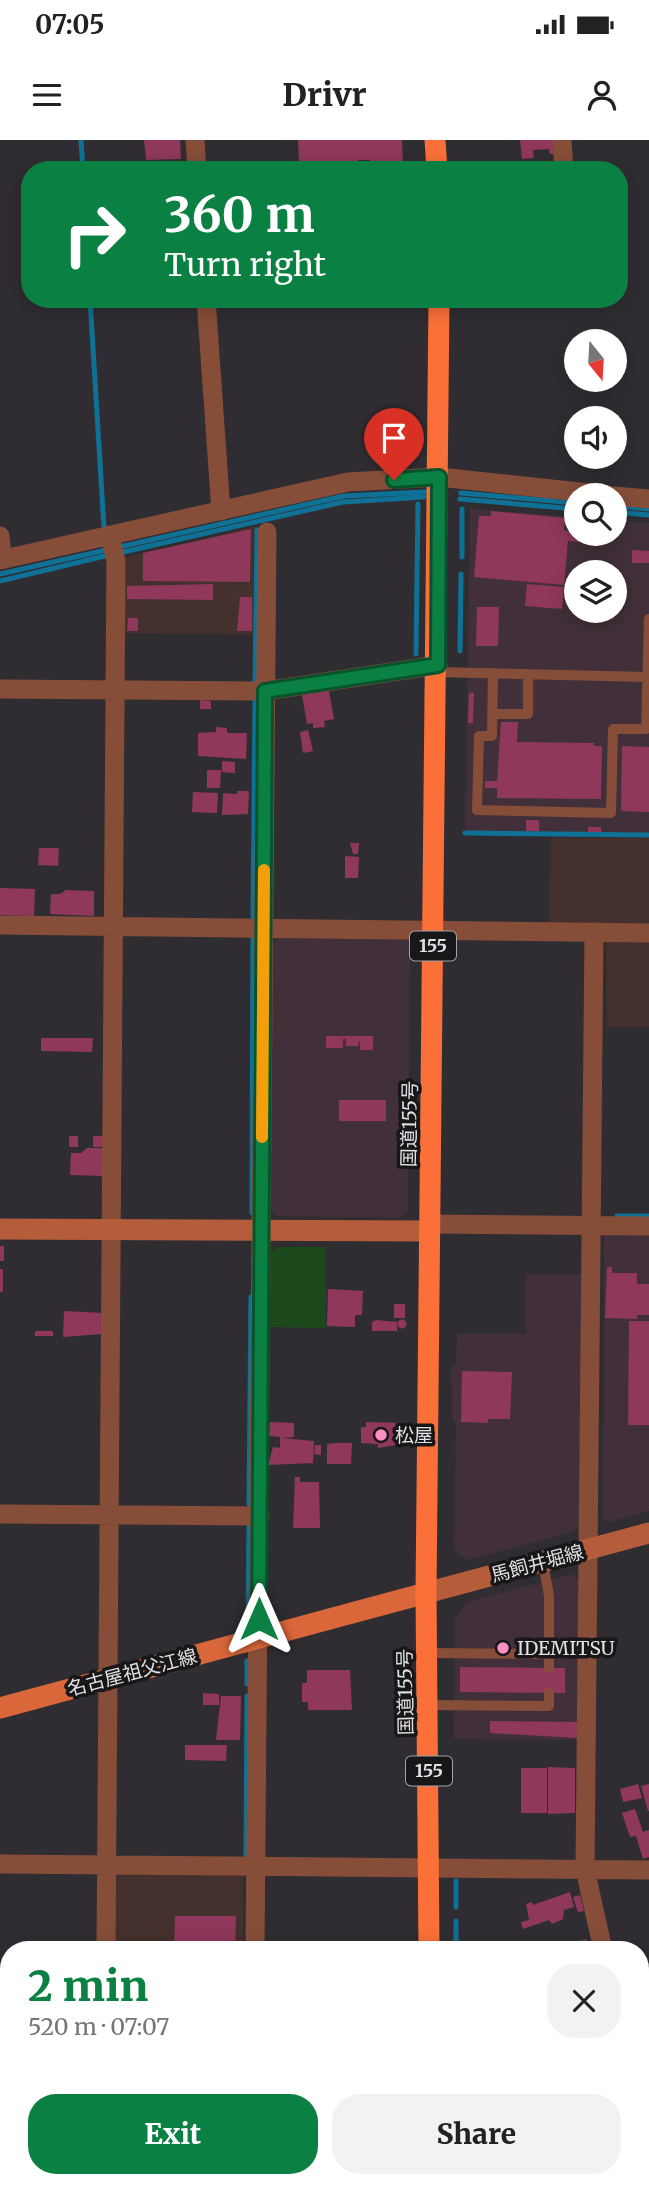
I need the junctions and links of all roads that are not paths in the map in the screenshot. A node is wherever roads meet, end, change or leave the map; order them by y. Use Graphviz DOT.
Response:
graph roads {
  1 [pos="195,140"];
  2 [pos="435,140"];
  3 [pos="562,140"];
  4 [pos="196,161"];
  5 [pos="436,161"];
  6 [pos="563,161"];
  7 [pos="207,308"];
  8 [pos="439,308"];
  9 [pos="439,477"];
  10 [pos="564,490"];
  11 [pos="627,497"];
  12 [pos="649,499"];
  13 [pos="221,510"];
  14 [pos="267,531"];
  15 [pos="0,536"];
  16 [pos="112,545"];
  17 [pos="1,560"];
  18 [pos="649,619"];
  19 [pos="438,668"];
  20 [pos="493,673"];
  21 [pos="528,674"];
  22 [pos="648,677"];
  23 [pos="0,689"];
  24 [pos="116,690"];
  25 [pos="265,691"];
  26 [pos="492,714"];
  27 [pos="0,925"];
  28 [pos="114,927"];
  29 [pos="264,929"];
  30 [pos="433,931"];
  31 [pos="594,932"];
  32 [pos="649,933"];
  33 [pos="592,1226"];
  34 [pos="649,1226"];
  35 [pos="430,1228"];
  36 [pos="0,1229"];
  37 [pos="113,1230"];
  38 [pos="261,1230"];
  39 [pos="0,1514"];
  40 [pos="110,1515"];
  41 [pos="260,1516"];
  42 [pos="649,1533"];
  43 [pos="589,1549"];
  44 [pos="543,1561"];
  45 [pos="426,1593"];
  46 [pos="259,1639"];
  47 [pos="427,1653"];
  48 [pos="549,1654"];
  49 [pos="549,1668"];
  50 [pos="109,1678"];
  51 [pos="549,1693"];
  52 [pos="428,1705"];
  53 [pos="0,1708"];
  54 [pos="0,1864"];
  55 [pos="107,1865"];
  56 [pos="256,1866"];
  57 [pos="431,1869"];
  58 [pos="585,1869"];
  59 [pos="649,1870"];
  60 [pos="106,1941"];
  61 [pos="256,1941"];
  62 [pos="429,1941"];
  63 [pos="601,1941"];
  1 -- 4 [label="street"];
  2 -- 5 [label="highway"];
  3 -- 6 [label="street"];
  7 -- 13 [label="street"];
  8 -- 9 [label="highway, 国道155号 / 155"];
  9 -- 10 [label="street"];
  9 -- 13 [label="street"];
  9 -- 19 [label="highway, 国道155号 / 155"];
  11 -- 12 [label="street"];
  13 -- 16 [label="street"];
  14 -- 25 [label="street"];
  15 -- 17 [label="street"];
  16 -- 17 [label="street"];
  16 -- 24 [label="street"];
  18 -- 22 [label="lane"];
  19 -- 20 [label="lane"];
  19 -- 25 [label="street"];
  19 -- 30 [label="highway, 国道155号 / 155"];
  20 -- 21 [label="lane"];
  20 -- 26 [label="lane"];
  21 -- 22 [label="lane"];
  21 -- 26 [label="lane"];
  22 -- 26 [label="lane"];
  23 -- 24 [label="street"];
  24 -- 25 [label="street"];
  24 -- 28 [label="street"];
  25 -- 29 [label="street"];
  27 -- 28 [label="street"];
  28 -- 29 [label="street"];
  28 -- 37 [label="street"];
  29 -- 30 [label="street"];
  29 -- 38 [label="street"];
  30 -- 31 [label="street"];
  30 -- 35 [label="highway, 国道155号 / 155"];
  31 -- 32 [label="street"];
  31 -- 33 [label="street"];
  33 -- 34 [label="street"];
  33 -- 35 [label="street"];
  33 -- 43 [label="street"];
  35 -- 38 [label="street"];
  35 -- 45 [label="highway, 国道155号 / 155"];
  36 -- 37 [label="street"];
  37 -- 38 [label="street"];
  37 -- 40 [label="street"];
  38 -- 41 [label="street"];
  39 -- 40 [label="street"];
  40 -- 41 [label="street"];
  40 -- 50 [label="street"];
  41 -- 46 [label="street"];
  42 -- 43 [label="street, 馬飼井堀線"];
  43 -- 44 [label="street, 馬飼井堀線"];
  43 -- 58 [label="street"];
  44 -- 45 [label="street, 馬飼井堀線"];
  44 -- 48 [label="lane"];
  45 -- 46 [label="main road, 名古屋祖父江線"];
  45 -- 47 [label="highway, 国道155号 / 155"];
  46 -- 50 [label="main road, 名古屋祖父江線"];
  46 -- 56 [label="street"];
  47 -- 48 [label="lane"];
  47 -- 52 [label="highway, 国道155号 / 155"];
  48 -- 49 [label="lane"];
  50 -- 53 [label="main road, 名古屋祖父江線"];
  50 -- 55 [label="street"];
  51 -- 52 [label="lane"];
  52 -- 57 [label="highway, 国道155号 / 155"];
  54 -- 55 [label="street"];
  55 -- 56 [label="street"];
  55 -- 60 [label="street"];
  56 -- 57 [label="street"];
  56 -- 61 [label="street"];
  57 -- 58 [label="street"];
  57 -- 62 [label="highway, 国道155号 / 155"];
  58 -- 59 [label="street"];
  58 -- 63 [label="street"];
}
